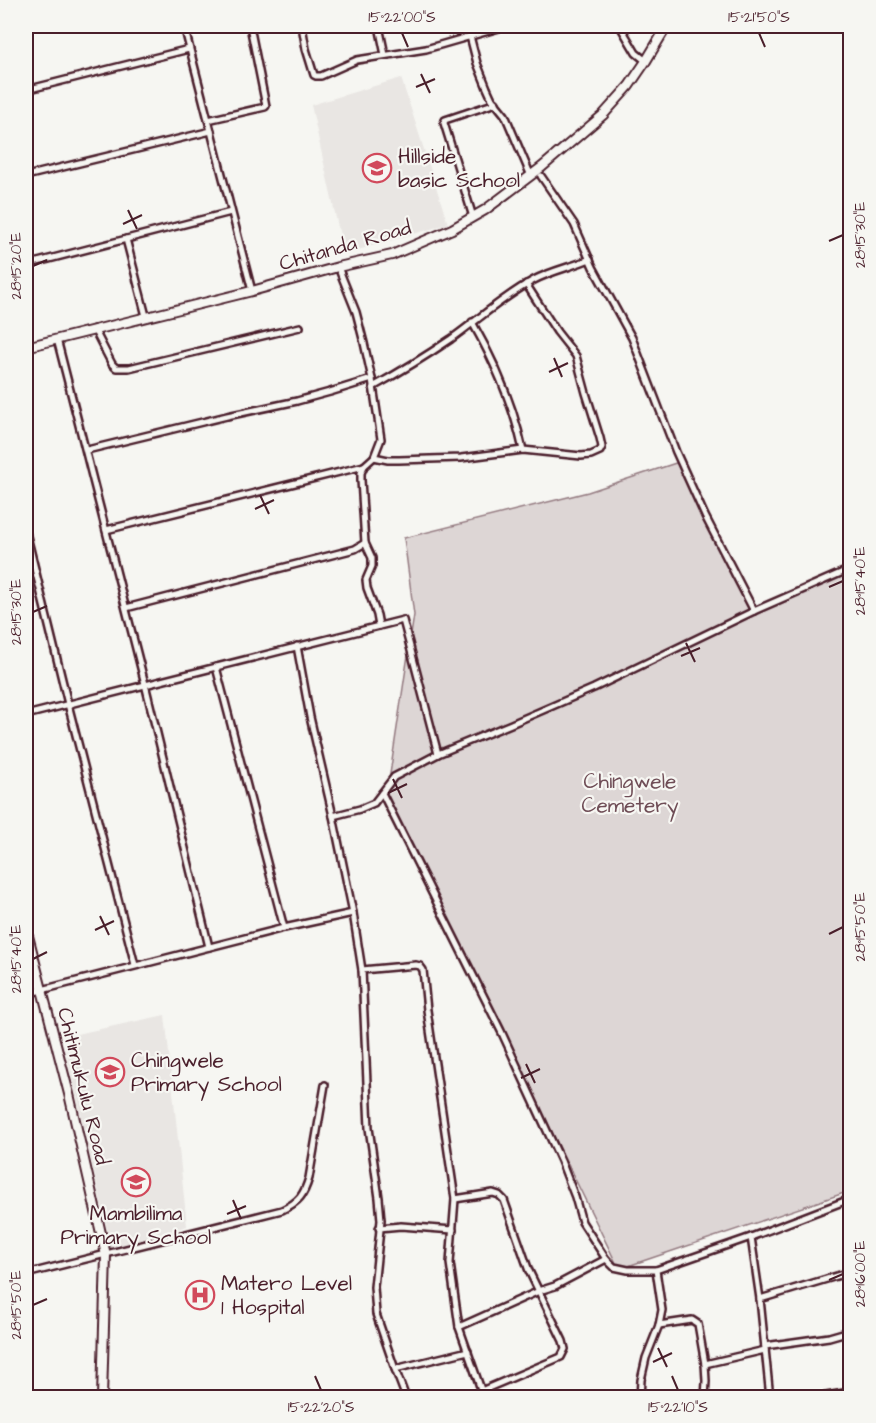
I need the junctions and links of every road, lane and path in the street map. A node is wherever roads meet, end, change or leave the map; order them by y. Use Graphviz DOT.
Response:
graph roads {
  1 [pos="184,26"];
  2 [pos="250,26"];
  3 [pos="302,26"];
  4 [pos="379,26"];
  5 [pos="506,26"];
  6 [pos="620,26"];
  7 [pos="667,26"];
  8 [pos="470,36"];
  9 [pos="189,49"];
  10 [pos="385,55"];
  11 [pos="646,61"];
  12 [pos="26,90"];
  13 [pos="496,103"];
  14 [pos="208,120"];
  15 [pos="211,131"];
  16 [pos="26,176"];
  17 [pos="531,176"];
  18 [pos="541,176"];
  19 [pos="231,212"];
  20 [pos="473,217"];
  21 [pos="126,239"];
  22 [pos="590,260"];
  23 [pos="26,265"];
  24 [pos="338,267"];
  25 [pos="526,284"];
  26 [pos="252,291"];
  27 [pos="146,316"];
  28 [pos="472,322"];
  29 [pos="300,327"];
  30 [pos="94,329"];
  31 [pos="57,339"];
  32 [pos="26,347"];
  33 [pos="372,379"];
  34 [pos="373,387"];
  35 [pos="87,450"];
  36 [pos="523,450"];
  37 [pos="374,457"];
  38 [pos="364,466"];
  39 [pos="106,530"];
  40 [pos="26,532"];
  41 [pos="365,543"];
  42 [pos="850,569"];
  43 [pos="126,608"];
  44 [pos="754,611"];
  45 [pos="379,626"];
  46 [pos="297,646"];
  47 [pos="216,667"];
  48 [pos="145,684"];
  49 [pos="68,704"];
  50 [pos="26,715"];
  51 [pos="438,754"];
  52 [pos="382,793"];
  53 [pos="333,816"];
  54 [pos="353,912"];
  55 [pos="26,928"];
  56 [pos="284,928"];
  57 [pos="210,947"];
  58 [pos="135,965"];
  59 [pos="362,970"];
  60 [pos="41,990"];
  61 [pos="26,994"];
  62 [pos="325,1085"];
  63 [pos="455,1199"];
  64 [pos="850,1199"];
  65 [pos="379,1228"];
  66 [pos="453,1230"];
  67 [pos="751,1237"];
  68 [pos="106,1255"];
  69 [pos="606,1259"];
  70 [pos="656,1270"];
  71 [pos="850,1272"];
  72 [pos="26,1274"];
  73 [pos="539,1291"];
  74 [pos="760,1299"];
  75 [pos="659,1325"];
  76 [pos="459,1328"];
  77 [pos="850,1331"];
  78 [pos="765,1348"];
  79 [pos="468,1351"];
  80 [pos="705,1364"];
  81 [pos="394,1369"];
  82 [pos="850,1392"];
  83 [pos="483,1394"];
  84 [pos="102,1398"];
  85 [pos="406,1398"];
  86 [pos="640,1398"];
  87 [pos="705,1398"];
  88 [pos="770,1398"];
  89 [pos="814,1398"];
  1 -- 9 [label="street"];
  2 -- 14 [label="street"];
  3 -- 10 [label="street"];
  4 -- 10 [label="street"];
  5 -- 8 [label="street"];
  6 -- 11 [label="street"];
  7 -- 11 [label="street, Chitanda Road"];
  8 -- 10 [label="street"];
  8 -- 13 [label="street"];
  9 -- 12 [label="street"];
  9 -- 14 [label="street"];
  11 -- 17 [label="street, Chitanda Road"];
  13 -- 17 [label="street"];
  13 -- 20 [label="street"];
  14 -- 15 [label="street"];
  15 -- 16 [label="street"];
  15 -- 19 [label="street"];
  17 -- 20 [label="street, Chitanda Road"];
  18 -- 22 [label="street"];
  19 -- 21 [label="street"];
  19 -- 26 [label="street"];
  20 -- 24 [label="street, Chitanda Road"];
  21 -- 23 [label="street"];
  21 -- 27 [label="street"];
  22 -- 25 [label="street"];
  22 -- 44 [label="street"];
  24 -- 26 [label="street, Chitanda Road"];
  24 -- 33 [label="street"];
  25 -- 28 [label="street"];
  25 -- 36 [label="street"];
  26 -- 27 [label="street, Chitanda Road"];
  27 -- 30 [label="street, Chitanda Road"];
  28 -- 34 [label="street"];
  28 -- 36 [label="street"];
  29 -- 30 [label="street"];
  30 -- 31 [label="street, Chitanda Road"];
  31 -- 32 [label="street, Chitanda Road"];
  31 -- 35 [label="street"];
  33 -- 34 [label="street"];
  33 -- 35 [label="street"];
  34 -- 37 [label="street"];
  35 -- 39 [label="street"];
  36 -- 37 [label="street"];
  37 -- 38 [label="street"];
  38 -- 39 [label="street"];
  38 -- 41 [label="street"];
  39 -- 43 [label="street"];
  40 -- 49 [label="street"];
  41 -- 43 [label="street"];
  41 -- 45 [label="street"];
  42 -- 44 [label="street"];
  43 -- 48 [label="street"];
  44 -- 51 [label="street"];
  45 -- 46 [label="street"];
  45 -- 51 [label="street"];
  46 -- 47 [label="street"];
  46 -- 53 [label="street"];
  47 -- 48 [label="street"];
  47 -- 56 [label="street"];
  48 -- 49 [label="street"];
  48 -- 57 [label="street"];
  49 -- 50 [label="street"];
  49 -- 58 [label="street"];
  51 -- 52 [label="street"];
  52 -- 53 [label="street"];
  52 -- 69 [label="street"];
  53 -- 54 [label="street"];
  54 -- 56 [label="street"];
  54 -- 59 [label="street"];
  55 -- 60 [label="street, Chitimukulu Road"];
  56 -- 57 [label="street"];
  57 -- 58 [label="street"];
  58 -- 60 [label="street"];
  59 -- 63 [label="street"];
  59 -- 65 [label="street"];
  60 -- 61 [label="street"];
  60 -- 68 [label="street, Chitimukulu Road"];
  62 -- 68 [label="street"];
  63 -- 66 [label="street"];
  63 -- 73 [label="street"];
  64 -- 67 [label="street"];
  65 -- 66 [label="street"];
  65 -- 81 [label="street"];
  66 -- 76 [label="street"];
  67 -- 70 [label="street"];
  67 -- 74 [label="street"];
  68 -- 72 [label="street"];
  68 -- 84 [label="street, Chitimukulu Road"];
  69 -- 70 [label="street"];
  69 -- 73 [label="street"];
  70 -- 75 [label="street"];
  71 -- 74 [label="street"];
  73 -- 76 [label="street"];
  73 -- 83 [label="street"];
  74 -- 78 [label="street"];
  75 -- 80 [label="street"];
  75 -- 86 [label="street"];
  76 -- 79 [label="street"];
  77 -- 78 [label="street"];
  78 -- 80 [label="street"];
  78 -- 88 [label="street"];
  79 -- 81 [label="street"];
  79 -- 83 [label="street"];
  80 -- 87 [label="street"];
  81 -- 85 [label="street"];
  82 -- 89 [label="street"];
}
